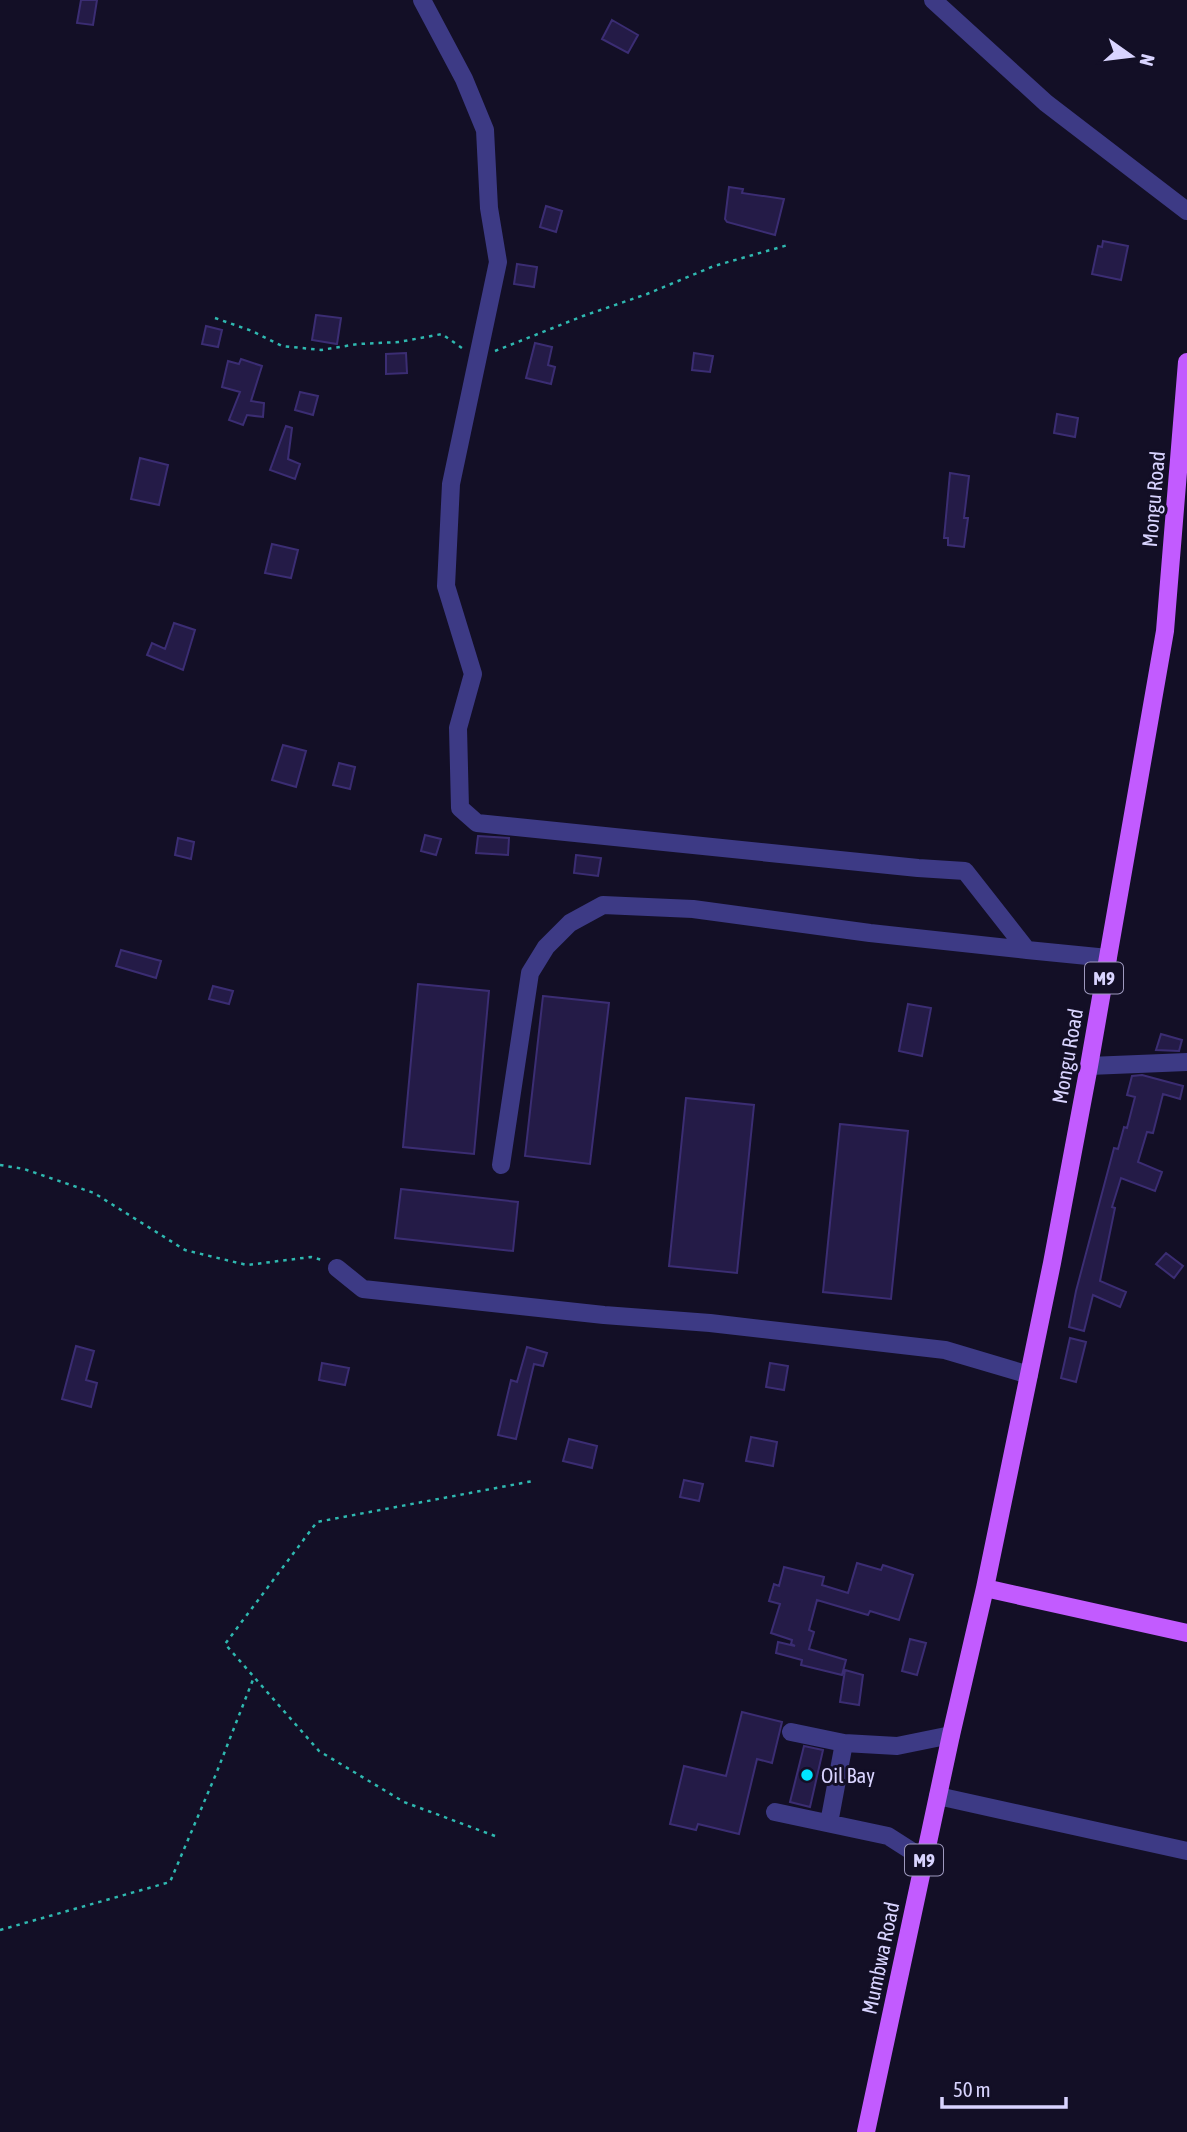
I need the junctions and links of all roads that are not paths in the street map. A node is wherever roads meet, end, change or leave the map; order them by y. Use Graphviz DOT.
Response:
graph roads {
  1 [pos="422,0"];
  2 [pos="933,0"];
  3 [pos="1187,211"];
  4 [pos="1187,362"];
  5 [pos="1027,950"];
  6 [pos="1108,958"];
  7 [pos="1187,1062"];
  8 [pos="1089,1066"];
  9 [pos="501,1165"];
  10 [pos="337,1269"];
  11 [pos="1029,1375"];
  12 [pos="985,1588"];
  13 [pos="1187,1633"];
  14 [pos="791,1731"];
  15 [pos="951,1735"];
  16 [pos="844,1743"];
  17 [pos="938,1796"];
  18 [pos="775,1812"];
  19 [pos="829,1823"];
  20 [pos="1187,1851"];
  21 [pos="925,1858"];
  22 [pos="866,2132"];
  1 -- 5 [label="street"];
  2 -- 3 [label="street"];
  4 -- 6 [label="main road, Mongu Road / M9"];
  5 -- 6 [label="street"];
  5 -- 9 [label="street"];
  6 -- 8 [label="main road, Mongu Road / M9"];
  7 -- 8 [label="street"];
  8 -- 11 [label="main road, Mongu Road / M9"];
  10 -- 11 [label="street"];
  11 -- 12 [label="main road, Mongu Road / M9"];
  12 -- 13 [label="main road"];
  12 -- 15 [label="main road, Mumbwa Road / M9"];
  14 -- 16 [label="street"];
  15 -- 16 [label="street"];
  15 -- 17 [label="main road, Mumbwa Road / M9"];
  16 -- 19 [label="street"];
  17 -- 20 [label="street"];
  17 -- 21 [label="main road, Mumbwa Road / M9"];
  18 -- 19 [label="street"];
  19 -- 21 [label="street"];
  21 -- 22 [label="main road, Mumbwa Road / M9"];
}
